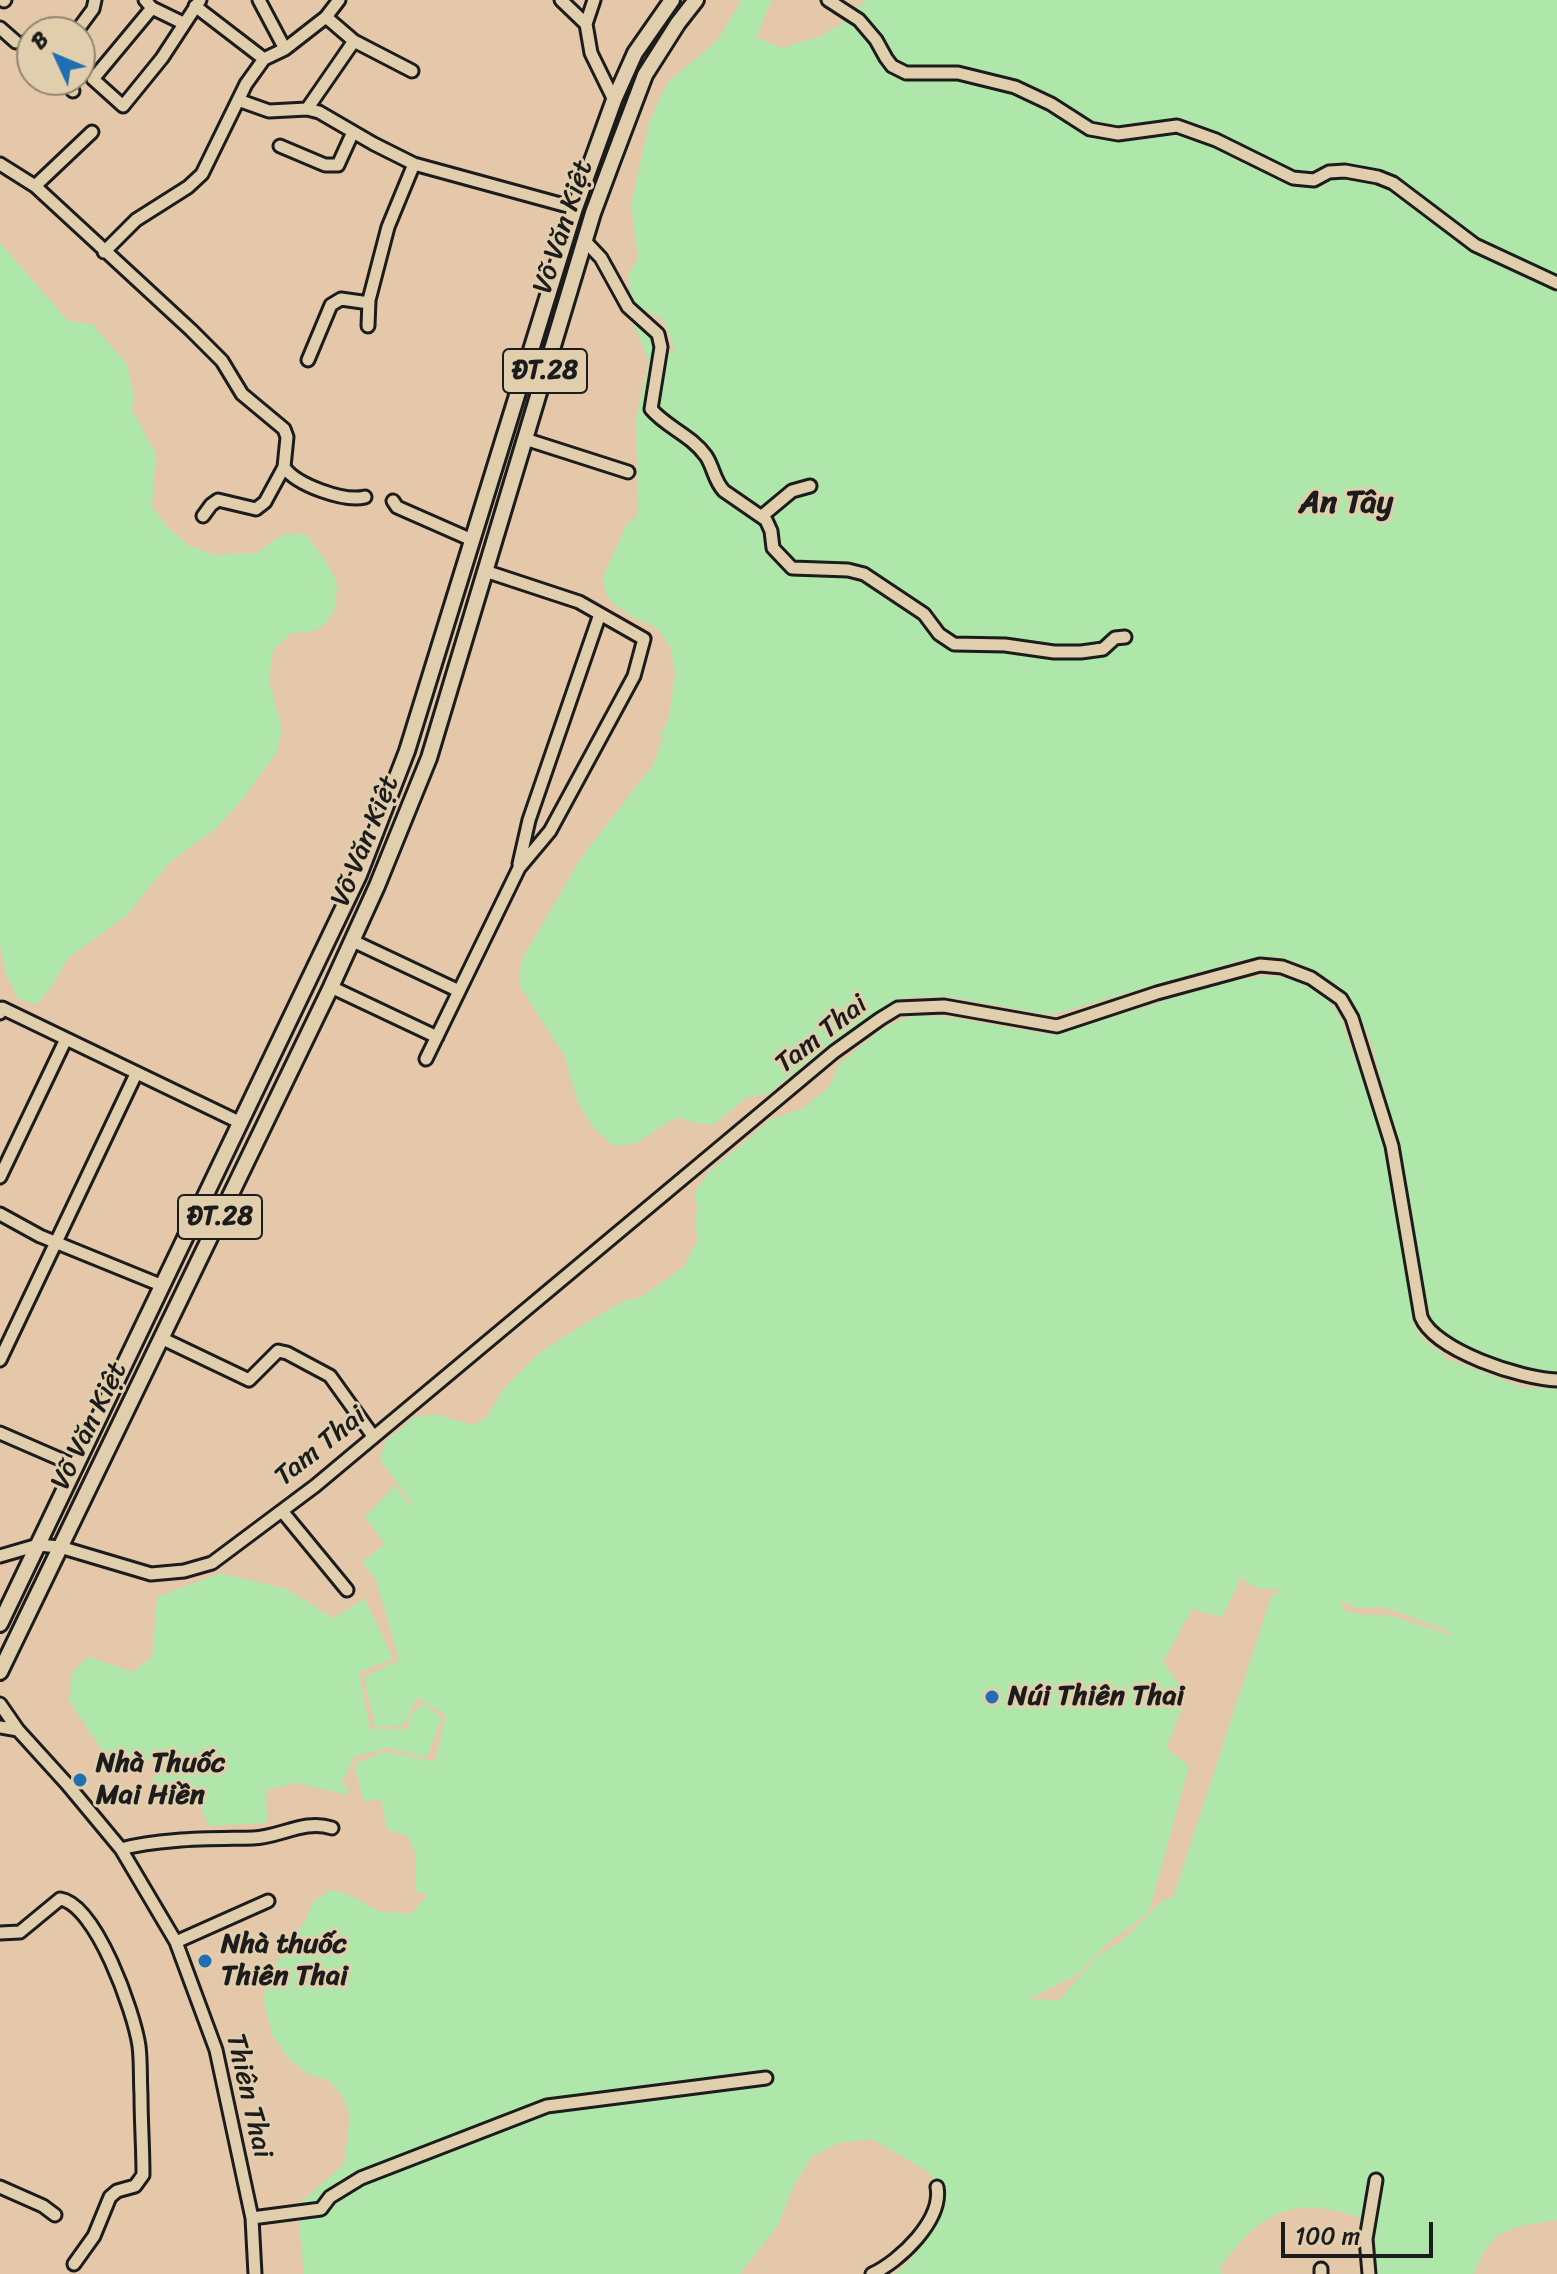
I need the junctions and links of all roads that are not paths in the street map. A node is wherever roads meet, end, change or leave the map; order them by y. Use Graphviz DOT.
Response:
graph roads {
  1 [pos="259,0"];
  2 [pos="339,0"];
  3 [pos="561,0"];
  4 [pos="594,0"];
  5 [pos="672,0"];
  6 [pos="696,0"];
  7 [pos="828,0"];
  8 [pos="197,3"];
  9 [pos="148,4"];
  10 [pos="326,17"];
  11 [pos="183,23"];
  12 [pos="586,24"];
  13 [pos="354,41"];
  14 [pos="285,49"];
  15 [pos="264,59"];
  16 [pos="412,71"];
  17 [pos="238,100"];
  18 [pos="614,100"];
  19 [pos="632,107"];
  20 [pos="307,109"];
  21 [pos="92,132"];
  22 [pos="353,132"];
  23 [pos="280,146"];
  24 [pos="0,164"];
  25 [pos="414,164"];
  26 [pos="35,186"];
  27 [pos="575,208"];
  28 [pos="585,241"];
  29 [pos="104,252"];
  30 [pos="1557,283"];
  31 [pos="369,303"];
  32 [pos="368,326"];
  33 [pos="308,360"];
  34 [pos="525,439"];
  35 [pos="284,467"];
  36 [pos="628,472"];
  37 [pos="810,486"];
  38 [pos="488,490"];
  39 [pos="508,496"];
  40 [pos="365,497"];
  41 [pos="393,501"];
  42 [pos="203,516"];
  43 [pos="762,516"];
  44 [pos="472,540"];
  45 [pos="485,571"];
  46 [pos="600,614"];
  47 [pos="1125,637"];
  48 [pos="407,751"];
  49 [pos="429,758"];
  50 [pos="519,868"];
  51 [pos="353,941"];
  52 [pos="331,987"];
  53 [pos="459,991"];
  54 [pos="0,1013"];
  55 [pos="437,1037"];
  56 [pos="66,1039"];
  57 [pos="426,1059"];
  58 [pos="136,1074"];
  59 [pos="241,1123"];
  60 [pos="0,1177"];
  61 [pos="0,1214"];
  62 [pos="55,1242"];
  63 [pos="163,1286"];
  64 [pos="5,1337"];
  65 [pos="161,1338"];
  66 [pos="0,1360"];
  67 [pos="1557,1380"];
  68 [pos="0,1433"];
  69 [pos="373,1436"];
  70 [pos="76,1466"];
  71 [pos="282,1511"];
  72 [pos="38,1545"];
  73 [pos="60,1547"];
  74 [pos="0,1556"];
  75 [pos="347,1590"];
  76 [pos="0,1624"];
  77 [pos="0,1672"];
  78 [pos="0,1704"];
  79 [pos="0,1727"];
  80 [pos="18,1730"];
  81 [pos="332,1828"];
  82 [pos="121,1849"];
  83 [pos="268,1901"];
  84 [pos="0,1933"];
  85 [pos="176,1942"];
  86 [pos="766,2078"];
  87 [pos="1376,2180"];
  88 [pos="0,2187"];
  89 [pos="937,2187"];
  90 [pos="55,2215"];
  91 [pos="252,2218"];
  92 [pos="74,2264"];
  93 [pos="251,2273"];
  94 [pos="872,2274"];
  95 [pos="1369,2274"];
  1 -- 14 [label="street"];
  2 -- 10 [label="street"];
  3 -- 12 [label="street"];
  4 -- 12 [label="street"];
  5 -- 18 [label="main road, Võ Văn Kiệt / ĐT.28"];
  6 -- 19 [label="main road, Võ Văn Kiệt / ĐT.28"];
  7 -- 30 [label="street"];
  8 -- 11 [label="street"];
  8 -- 15 [label="street"];
  9 -- 11 [label="street"];
  9 -- 11 [label="street"];
  10 -- 13 [label="street"];
  10 -- 14 [label="street"];
  12 -- 18 [label="street"];
  13 -- 16 [label="street"];
  13 -- 20 [label="street"];
  14 -- 15 [label="street"];
  15 -- 17 [label="street"];
  17 -- 20 [label="street"];
  17 -- 29 [label="street"];
  18 -- 19 [label="main road"];
  18 -- 27 [label="main road, Võ Văn Kiệt / ĐT.28"];
  19 -- 28 [label="main road, Võ Văn Kiệt / ĐT.28"];
  20 -- 22 [label="street"];
  21 -- 26 [label="street"];
  22 -- 23 [label="street"];
  22 -- 25 [label="street"];
  24 -- 26 [label="street"];
  25 -- 27 [label="street"];
  25 -- 31 [label="street"];
  26 -- 29 [label="street"];
  27 -- 38 [label="main road, Võ Văn Kiệt / ĐT.28"];
  28 -- 34 [label="main road, Võ Văn Kiệt / ĐT.28"];
  28 -- 43 [label="street"];
  29 -- 35 [label="street"];
  31 -- 32 [label="street"];
  31 -- 33 [label="street"];
  34 -- 36 [label="street"];
  34 -- 39 [label="main road, Võ Văn Kiệt / ĐT.28"];
  35 -- 40 [label="street"];
  35 -- 42 [label="street"];
  37 -- 43 [label="street"];
  38 -- 39 [label="main road"];
  38 -- 44 [label="main road, Võ Văn Kiệt / ĐT.28"];
  39 -- 45 [label="main road, Võ Văn Kiệt / ĐT.28"];
  41 -- 44 [label="street"];
  43 -- 47 [label="street"];
  44 -- 48 [label="main road, Võ Văn Kiệt / ĐT.28"];
  45 -- 46 [label="street"];
  45 -- 49 [label="main road, Võ Văn Kiệt / ĐT.28"];
  46 -- 50 [label="street"];
  46 -- 50 [label="street"];
  48 -- 49 [label="main road"];
  48 -- 59 [label="main road, Võ Văn Kiệt / ĐT.28"];
  49 -- 51 [label="main road, Võ Văn Kiệt / ĐT.28"];
  50 -- 53 [label="street"];
  51 -- 52 [label="main road, Võ Văn Kiệt / ĐT.28"];
  51 -- 53 [label="street"];
  52 -- 55 [label="street"];
  52 -- 65 [label="main road, Võ Văn Kiệt / ĐT.28"];
  53 -- 55 [label="street"];
  54 -- 56 [label="street"];
  55 -- 57 [label="street"];
  56 -- 58 [label="street"];
  56 -- 60 [label="street"];
  58 -- 59 [label="street"];
  58 -- 62 [label="street"];
  59 -- 63 [label="main road, Võ Văn Kiệt / ĐT.28"];
  61 -- 62 [label="street"];
  62 -- 63 [label="street"];
  62 -- 64 [label="street"];
  63 -- 70 [label="main road, Võ Văn Kiệt / ĐT.28"];
  64 -- 66 [label="street"];
  65 -- 69 [label="street"];
  65 -- 73 [label="main road, Võ Văn Kiệt / ĐT.28"];
  67 -- 69 [label="street, Tam Thai"];
  68 -- 70 [label="street"];
  69 -- 71 [label="street, Tam Thai"];
  70 -- 72 [label="main road, Võ Văn Kiệt / ĐT.28"];
  71 -- 73 [label="street, Tam Thai"];
  71 -- 75 [label="street"];
  72 -- 73 [label="street, Tam Thai"];
  72 -- 74 [label="street, Tam Thai"];
  72 -- 76 [label="main road, Võ Văn Kiệt / ĐT.28"];
  73 -- 77 [label="main road, Võ Văn Kiệt / ĐT.28"];
  78 -- 80 [label="street, Thiên Thai"];
  79 -- 80 [label="street"];
  80 -- 82 [label="street, Thiên Thai"];
  81 -- 82 [label="street"];
  82 -- 85 [label="street, Thiên Thai"];
  83 -- 85 [label="street"];
  84 -- 92 [label="street"];
  85 -- 91 [label="street, Thiên Thai"];
  86 -- 91 [label="street"];
  87 -- 95 [label="street"];
  88 -- 90 [label="street"];
  89 -- 94 [label="street"];
  91 -- 93 [label="street, Thiên Thai"];
}
